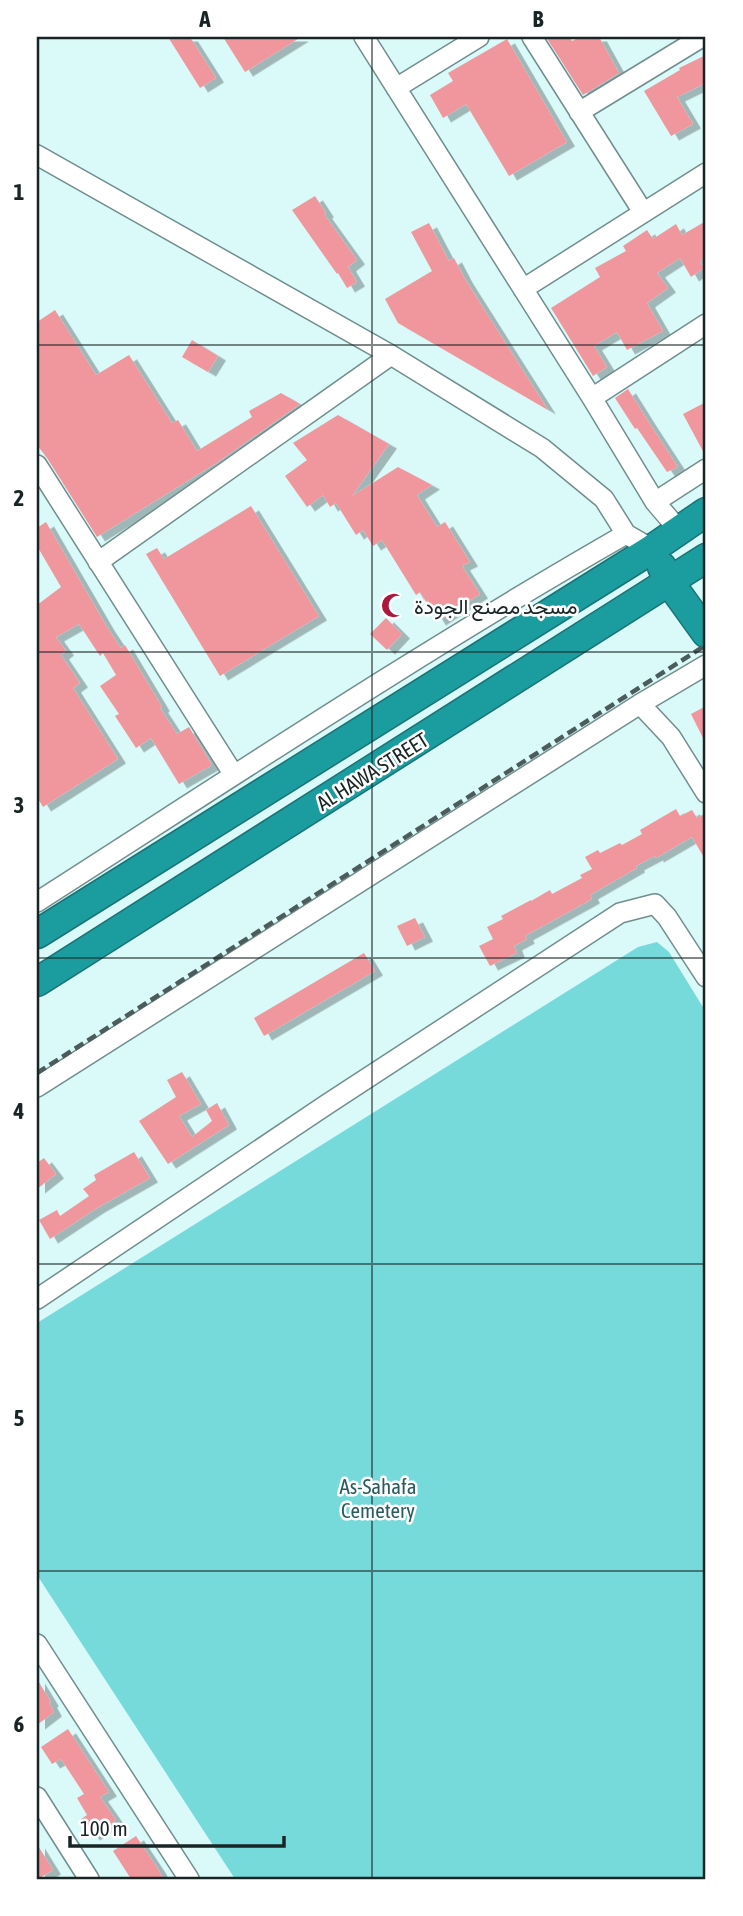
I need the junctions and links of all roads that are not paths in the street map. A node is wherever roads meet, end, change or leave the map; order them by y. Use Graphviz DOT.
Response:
graph roads {
  1 [pos="364,37"];
  2 [pos="479,37"];
  3 [pos="532,37"];
  4 [pos="702,37"];
  5 [pos="396,88"];
  6 [pos="579,112"];
  7 [pos="37,155"];
  8 [pos="706,173"];
  9 [pos="643,212"];
  10 [pos="523,289"];
  11 [pos="706,324"];
  12 [pos="390,355"];
  13 [pos="592,398"];
  14 [pos="37,466"];
  15 [pos="706,470"];
  16 [pos="655,502"];
  17 [pos="706,512"];
  18 [pos="680,529"];
  19 [pos="626,534"];
  20 [pos="652,549"];
  21 [pos="98,562"];
  22 [pos="704,564"];
  23 [pos="670,583"];
  24 [pos="706,633"];
  25 [pos="706,665"];
  26 [pos="640,704"];
  27 [pos="234,775"];
  28 [pos="706,793"];
  29 [pos="177,812"];
  30 [pos="193,836"];
  31 [pos="37,902"];
  32 [pos="37,934"];
  33 [pos="706,977"];
  34 [pos="37,982"];
  35 [pos="37,1087"];
  36 [pos="37,1299"];
  37 [pos="37,1644"];
  38 [pos="37,1797"];
  39 [pos="89,1879"];
  40 [pos="189,1879"];
  1 -- 5 [label="street"];
  2 -- 5 [label="street"];
  3 -- 6 [label="street"];
  4 -- 6 [label="street"];
  5 -- 10 [label="street"];
  6 -- 9 [label="street"];
  7 -- 12 [label="street"];
  8 -- 9 [label="street"];
  9 -- 10 [label="street"];
  10 -- 13 [label="street"];
  11 -- 13 [label="street"];
  12 -- 19 [label="street"];
  12 -- 21 [label="street"];
  13 -- 16 [label="street"];
  14 -- 21 [label="street"];
  15 -- 16 [label="street"];
  16 -- 18 [label="street"];
  17 -- 18 [label="highway, AL HAWA STREET"];
  18 -- 20 [label="highway, AL HAWA STREET"];
  18 -- 22 [label="highway"];
  19 -- 20 [label="street"];
  19 -- 27 [label="street"];
  20 -- 23 [label="highway"];
  20 -- 30 [label="highway, AL HAWA STREET"];
  21 -- 27 [label="street"];
  22 -- 23 [label="highway, AL HAWA STREET"];
  23 -- 24 [label="highway"];
  23 -- 34 [label="highway, AL HAWA STREET"];
  25 -- 26 [label="street"];
  26 -- 28 [label="street"];
  26 -- 35 [label="street"];
  27 -- 29 [label="street"];
  29 -- 30 [label="street"];
  29 -- 31 [label="street"];
  30 -- 32 [label="highway, AL HAWA STREET"];
  33 -- 36 [label="street"];
  37 -- 40 [label="street"];
  38 -- 39 [label="street"];
}
